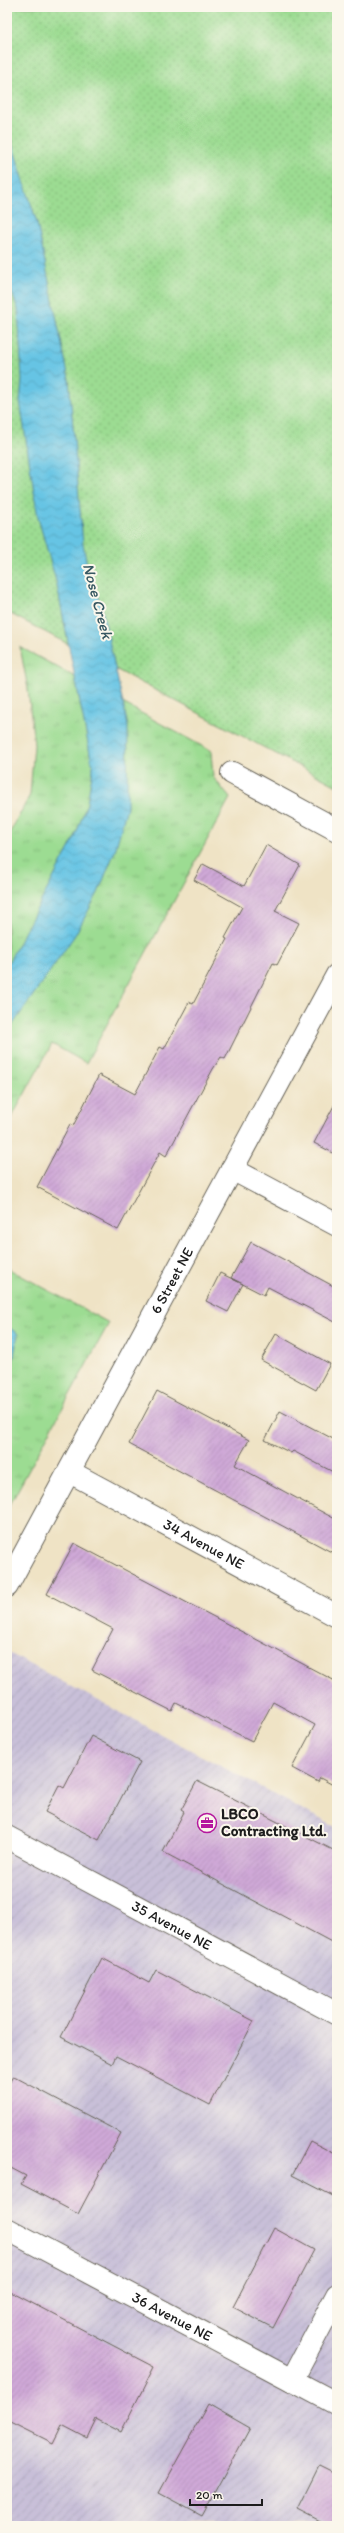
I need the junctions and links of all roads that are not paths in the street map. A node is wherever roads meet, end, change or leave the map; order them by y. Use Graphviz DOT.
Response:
graph roads {
  1 [pos="232,772"];
  2 [pos="337,830"];
  3 [pos="337,975"];
  4 [pos="232,1169"];
  5 [pos="337,1225"];
  6 [pos="70,1472"];
  7 [pos="7,1586"];
  8 [pos="337,1616"];
  9 [pos="7,1837"];
  10 [pos="337,2014"];
  11 [pos="7,2229"];
  12 [pos="337,2295"];
  13 [pos="292,2380"];
  14 [pos="337,2404"];
  1 -- 2 [label="street"];
  3 -- 4 [label="street, 6 Street NE"];
  4 -- 5 [label="street"];
  4 -- 6 [label="street, 6 Street NE"];
  6 -- 7 [label="street, 6 Street NE"];
  6 -- 8 [label="street, 34 Avenue NE"];
  9 -- 10 [label="street, 35 Avenue NE"];
  11 -- 13 [label="street, 36 Avenue NE"];
  12 -- 13 [label="street"];
  13 -- 14 [label="street, 36 Avenue NE"];
}
